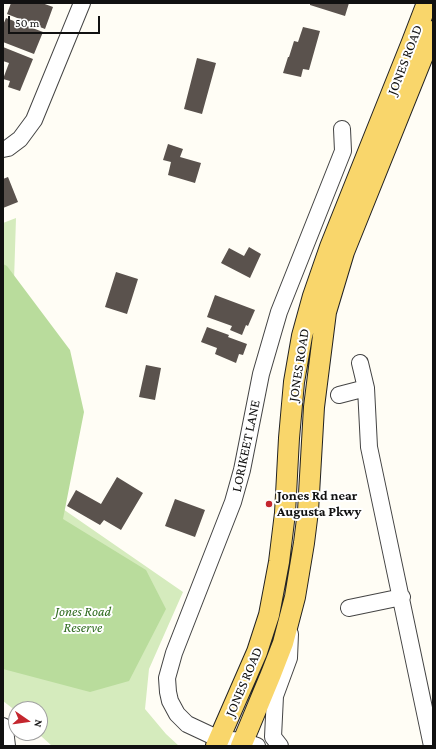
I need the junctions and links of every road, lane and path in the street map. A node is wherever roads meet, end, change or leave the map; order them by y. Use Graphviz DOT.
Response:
graph roads {
  1 [pos="82,3"];
  2 [pos="427,3"];
  3 [pos="433,31"];
  4 [pos="342,129"];
  5 [pos="3,149"];
  6 [pos="360,363"];
  7 [pos="366,388"];
  8 [pos="339,395"];
  9 [pos="402,597"];
  10 [pos="349,608"];
  11 [pos="290,616"];
  12 [pos="3,726"];
  13 [pos="234,744"];
  14 [pos="8,746"];
  15 [pos="280,746"];
  16 [pos="432,746"];
  1 -- 5 [label="street"];
  2 -- 13 [label="main road, JONES ROAD"];
  3 -- 11 [label="main road, JONES ROAD"];
  4 -- 13 [label="street, LORIKEET LANE"];
  6 -- 7 [label="street"];
  7 -- 8 [label="street"];
  7 -- 9 [label="street"];
  9 -- 10 [label="street"];
  9 -- 16 [label="street"];
  11 -- 13 [label="main road, JONES ROAD"];
  11 -- 15 [label="street"];
  12 -- 14 [label="street"];
}
